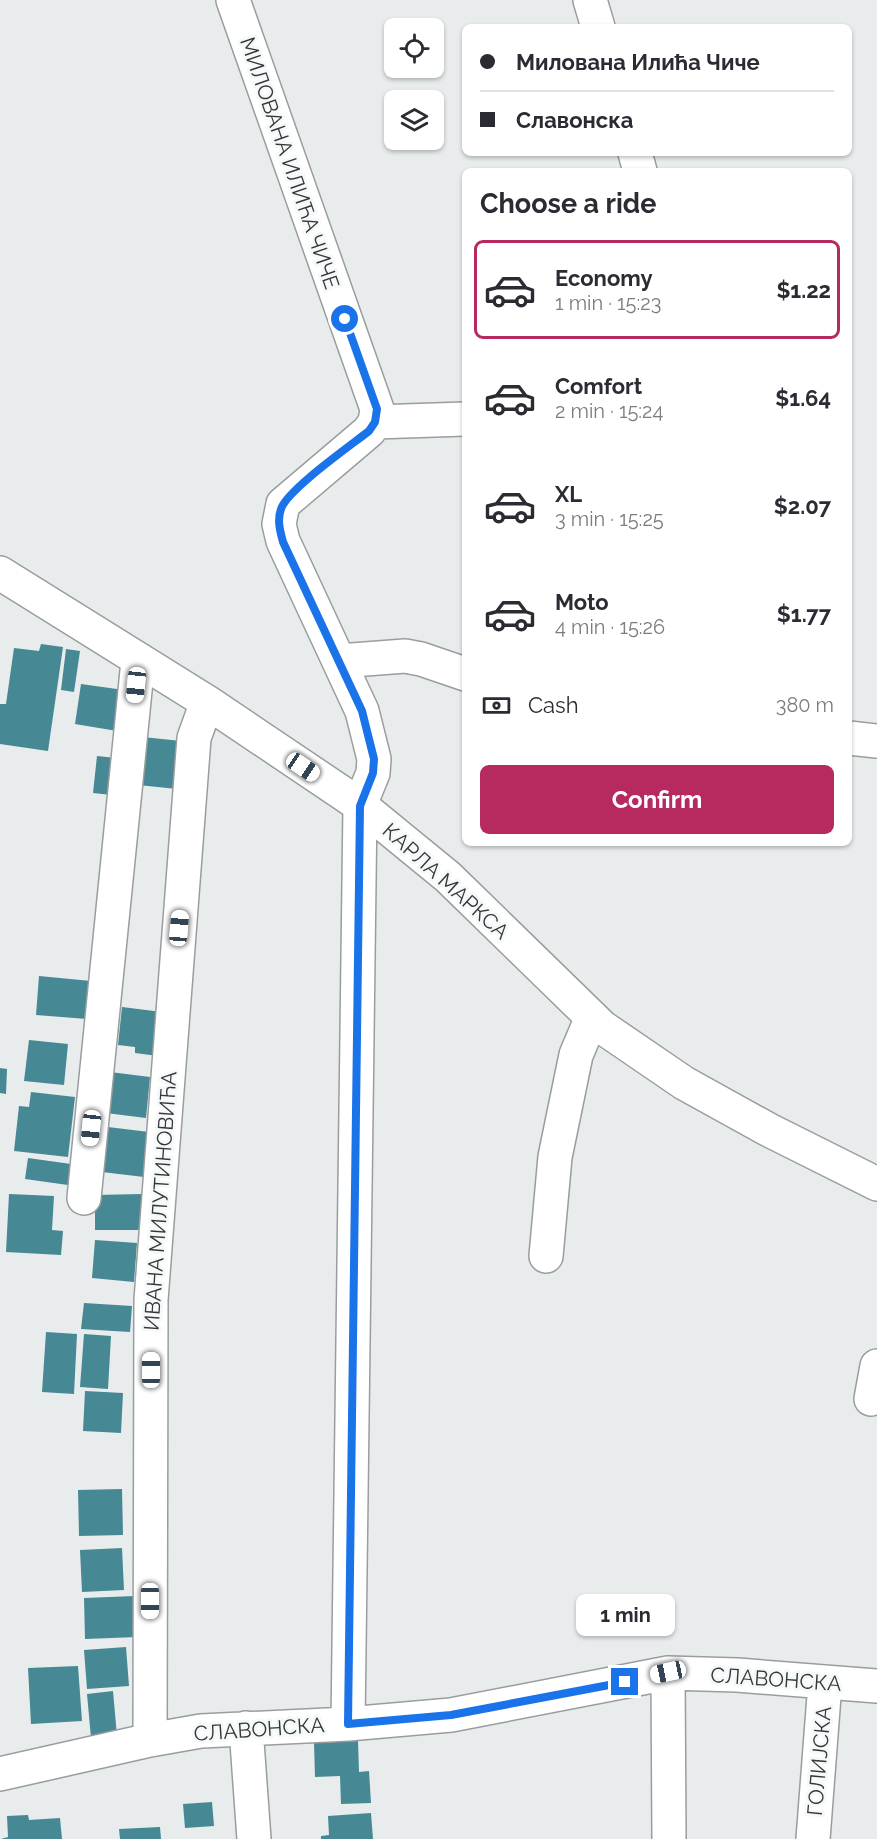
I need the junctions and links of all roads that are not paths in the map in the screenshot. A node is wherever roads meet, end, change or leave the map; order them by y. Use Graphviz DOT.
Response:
graph roads {
  1 [pos="233,0"];
  2 [pos="590,0"];
  3 [pos="597,24"];
  4 [pos="462,419"];
  5 [pos="375,422"];
  6 [pos="0,573"];
  7 [pos="138,661"];
  8 [pos="339,661"];
  9 [pos="462,673"];
  10 [pos="207,702"];
  11 [pos="852,738"];
  12 [pos="877,741"];
  13 [pos="360,806"];
  14 [pos="592,1017"];
  15 [pos="877,1184"];
  16 [pos="84,1198"];
  17 [pos="546,1256"];
  18 [pos="877,1366"];
  19 [pos="871,1399"];
  20 [pos="668,1672"];
  21 [pos="825,1683"];
  22 [pos="877,1686"];
  23 [pos="348,1724"];
  24 [pos="246,1728"];
  25 [pos="150,1740"];
  26 [pos="0,1774"];
  27 [pos="254,1839"];
  28 [pos="669,1839"];
  29 [pos="813,1839"];
  1 -- 5 [label="street, МИЛОВАНА ИЛИЋА ЧИЧЕ"];
  2 -- 3 [label="street"];
  4 -- 5 [label="street"];
  5 -- 8 [label="street"];
  6 -- 7 [label="street, КАРЛА МАРКСА"];
  7 -- 10 [label="street, КАРЛА МАРКСА"];
  7 -- 16 [label="street"];
  8 -- 9 [label="street"];
  8 -- 13 [label="street"];
  10 -- 13 [label="street, КАРЛА МАРКСА"];
  10 -- 25 [label="street, ИВАНА МИЛУТИНОВИЋА"];
  11 -- 12 [label="street"];
  13 -- 14 [label="street, КАРЛА МАРКСА"];
  13 -- 23 [label="street"];
  14 -- 15 [label="street, КАРЛА МАРКСА"];
  14 -- 17 [label="street"];
  18 -- 19 [label="street"];
  20 -- 21 [label="street, СЛАВОНСКА"];
  20 -- 23 [label="street, СЛАВОНСКА"];
  20 -- 28 [label="street"];
  21 -- 22 [label="street, СЛАВОНСКА"];
  21 -- 29 [label="street, ГОЛИЈСКА"];
  23 -- 24 [label="street, СЛАВОНСКА"];
  24 -- 25 [label="street, СЛАВОНСКА"];
  24 -- 27 [label="street"];
  25 -- 26 [label="street, СЛАВОНСКА"];
}
